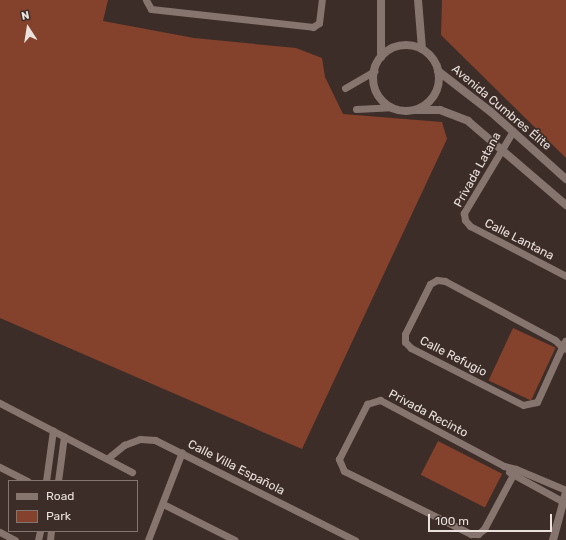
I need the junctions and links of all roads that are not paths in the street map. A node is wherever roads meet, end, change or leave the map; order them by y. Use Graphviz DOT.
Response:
graph roads {
  1 [pos="146,0"];
  2 [pos="322,0"];
  3 [pos="381,0"];
  4 [pos="418,0"];
  5 [pos="422,49"];
  6 [pos="381,57"];
  7 [pos="438,71"];
  8 [pos="374,72"];
  9 [pos="345,88"];
  10 [pos="391,107"];
  11 [pos="356,109"];
  12 [pos="414,110"];
  13 [pos="513,131"];
  14 [pos="501,148"];
  15 [pos="566,179"];
  16 [pos="566,205"];
  17 [pos="465,220"];
  18 [pos="566,276"];
  19 [pos="565,345"];
  20 [pos="0,403"];
  21 [pos="53,430"];
  22 [pos="64,436"];
  23 [pos="182,452"];
  24 [pos="108,458"];
  25 [pos="0,467"];
  26 [pos="132,472"];
  27 [pos="514,472"];
  28 [pos="26,480"];
  29 [pos="46,480"];
  30 [pos="58,480"];
  31 [pos="566,491"];
  32 [pos="562,501"];
  33 [pos="163,504"];
  34 [pos="560,513"];
  35 [pos="566,520"];
  36 [pos="0,532"];
  37 [pos="15,540"];
  38 [pos="148,540"];
  39 [pos="235,540"];
  40 [pos="355,540"];
  41 [pos="553,540"];
  1 -- 2 [label="street"];
  3 -- 6 [label="street"];
  4 -- 5 [label="street"];
  5 -- 6 [label="street"];
  5 -- 7 [label="street"];
  6 -- 8 [label="street"];
  7 -- 12 [label="street"];
  7 -- 13 [label="street, Avenida Cumbres Élite"];
  8 -- 9 [label="street"];
  8 -- 10 [label="street"];
  10 -- 11 [label="street"];
  10 -- 12 [label="street"];
  12 -- 14 [label="street"];
  13 -- 14 [label="street, Privada Latana"];
  13 -- 15 [label="street, Avenida Cumbres Élite"];
  14 -- 16 [label="street"];
  14 -- 17 [label="street, Privada Latana"];
  17 -- 18 [label="street, Calle Lantana"];
  19 -- 19 [label="street, Calle Refugio"];
  20 -- 21 [label="street"];
  21 -- 22 [label="street"];
  21 -- 29 [label="street"];
  22 -- 24 [label="street"];
  22 -- 30 [label="street"];
  23 -- 24 [label="street, Calle Villa Española"];
  23 -- 33 [label="street"];
  23 -- 40 [label="street, Calle Villa Española"];
  24 -- 26 [label="street"];
  25 -- 28 [label="street"];
  27 -- 27 [label="street, Privada Recinto"];
  27 -- 31 [label="street, Privada Recinto"];
  27 -- 32 [label="street, Privada Recinto"];
  31 -- 32 [label="street"];
  32 -- 34 [label="street"];
  33 -- 38 [label="street"];
  33 -- 39 [label="street"];
  34 -- 35 [label="street"];
  34 -- 41 [label="street"];
  36 -- 37 [label="street"];
}
